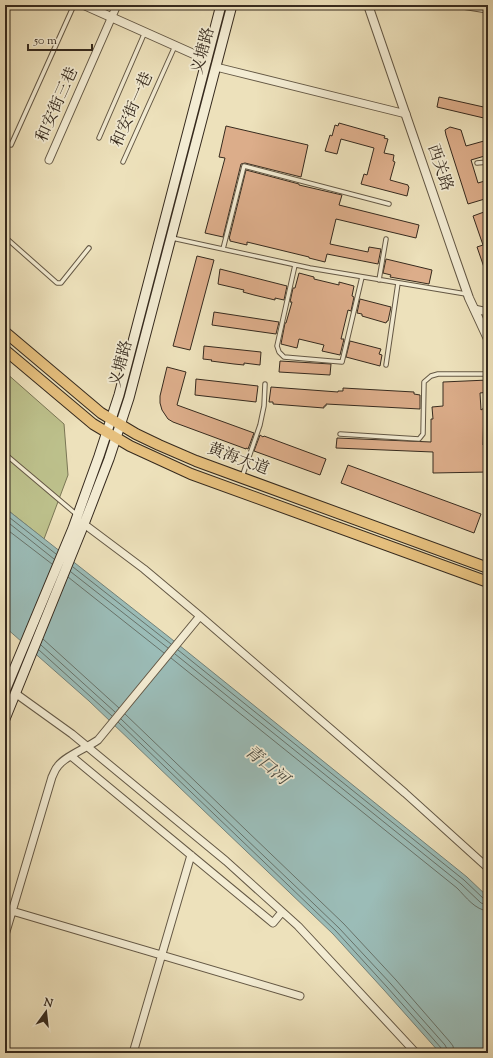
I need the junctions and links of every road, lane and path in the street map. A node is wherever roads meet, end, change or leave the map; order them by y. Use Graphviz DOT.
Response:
graph roads {
  1 [pos="74,5"];
  2 [pos="84,5"];
  3 [pos="117,5"];
  4 [pos="221,5"];
  5 [pos="232,5"];
  6 [pos="368,5"];
  7 [pos="457,6"];
  8 [pos="488,11"];
  9 [pos="112,17"];
  10 [pos="145,32"];
  11 [pos="175,46"];
  12 [pos="207,60"];
  13 [pos="216,67"];
  14 [pos="406,114"];
  15 [pos="99,138"];
  16 [pos="11,145"];
  17 [pos="49,160"];
  18 [pos="124,162"];
  19 [pos="488,162"];
  20 [pos="477,163"];
  21 [pos="389,204"];
  22 [pos="5,237"];
  23 [pos="171,238"];
  24 [pos="386,240"];
  25 [pos="89,248"];
  26 [pos="223,249"];
  27 [pos="295,265"];
  28 [pos="362,277"];
  29 [pos="379,280"];
  30 [pos="398,284"];
  31 [pos="468,295"];
  32 [pos="474,309"];
  33 [pos="488,312"];
  34 [pos="5,332"];
  35 [pos="488,339"];
  36 [pos="5,350"];
  37 [pos="386,365"];
  38 [pos="488,374"];
  39 [pos="265,384"];
  40 [pos="116,422"];
  41 [pos="340,434"];
  42 [pos="111,435"];
  43 [pos="5,454"];
  44 [pos="241,478"];
  45 [pos="78,515"];
  46 [pos="84,524"];
  47 [pos="76,531"];
  48 [pos="488,568"];
  49 [pos="488,582"];
  50 [pos="200,616"];
  51 [pos="6,685"];
  52 [pos="15,693"];
  53 [pos="5,719"];
  54 [pos="88,747"];
  55 [pos="70,756"];
  56 [pos="191,855"];
  57 [pos="488,868"];
  58 [pos="12,911"];
  59 [pos="282,912"];
  60 [pos="5,935"];
  61 [pos="162,955"];
  62 [pos="300,996"];
  63 [pos="133,1053"];
  64 [pos="416,1053"];
  1 -- 16 [label="lane"];
  2 -- 9 [label="street"];
  3 -- 9 [label="street, 和安街三巷"];
  4 -- 12 [label="main road, 义塘路"];
  5 -- 13 [label="main road, 义塘路"];
  6 -- 14 [label="street, 西关路"];
  7 -- 8 [label="lane"];
  9 -- 10 [label="street"];
  9 -- 17 [label="street, 和安街三巷"];
  10 -- 11 [label="street"];
  10 -- 15 [label="lane"];
  11 -- 12 [label="street"];
  11 -- 18 [label="lane, 和安街一巷"];
  12 -- 40 [label="main road, 义塘路"];
  13 -- 14 [label="street"];
  13 -- 23 [label="main road, 义塘路"];
  14 -- 31 [label="street, 西关路"];
  19 -- 20 [label="lane"];
  21 -- 26 [label="lane"];
  22 -- 25 [label="lane"];
  23 -- 26 [label="lane"];
  23 -- 40 [label="main road, 义塘路"];
  24 -- 29 [label="lane"];
  26 -- 27 [label="lane"];
  27 -- 28 [label="lane"];
  27 -- 28 [label="lane"];
  28 -- 29 [label="lane"];
  29 -- 30 [label="lane"];
  30 -- 31 [label="lane"];
  30 -- 37 [label="lane"];
  31 -- 32 [label="street, 西关路"];
  32 -- 33 [label="street"];
  32 -- 35 [label="street, 西关路"];
  34 -- 40 [label="main road, 黄海大道"];
  36 -- 42 [label="main road, 黄海大道"];
  38 -- 41 [label="lane"];
  39 -- 44 [label="lane"];
  40 -- 42 [label="main road, 义塘路"];
  40 -- 44 [label="main road, 黄海大道"];
  42 -- 45 [label="main road, 义塘路"];
  42 -- 46 [label="main road, 义塘路"];
  42 -- 49 [label="main road, 黄海大道"];
  43 -- 45 [label="lane"];
  44 -- 48 [label="main road, 黄海大道"];
  45 -- 47 [label="main road, 义塘路"];
  46 -- 47 [label="main road, 义塘路"];
  46 -- 50 [label="street"];
  47 -- 51 [label="main road, 义塘路"];
  47 -- 52 [label="main road, 义塘路"];
  50 -- 54 [label="street"];
  50 -- 57 [label="street"];
  52 -- 53 [label="main road, 义塘路"];
  52 -- 54 [label="street"];
  54 -- 55 [label="street"];
  54 -- 59 [label="street"];
  55 -- 56 [label="street"];
  55 -- 58 [label="street"];
  56 -- 59 [label="street"];
  56 -- 61 [label="street"];
  58 -- 60 [label="street"];
  58 -- 61 [label="street"];
  59 -- 64 [label="street"];
  61 -- 62 [label="street"];
  61 -- 63 [label="street"];
}
